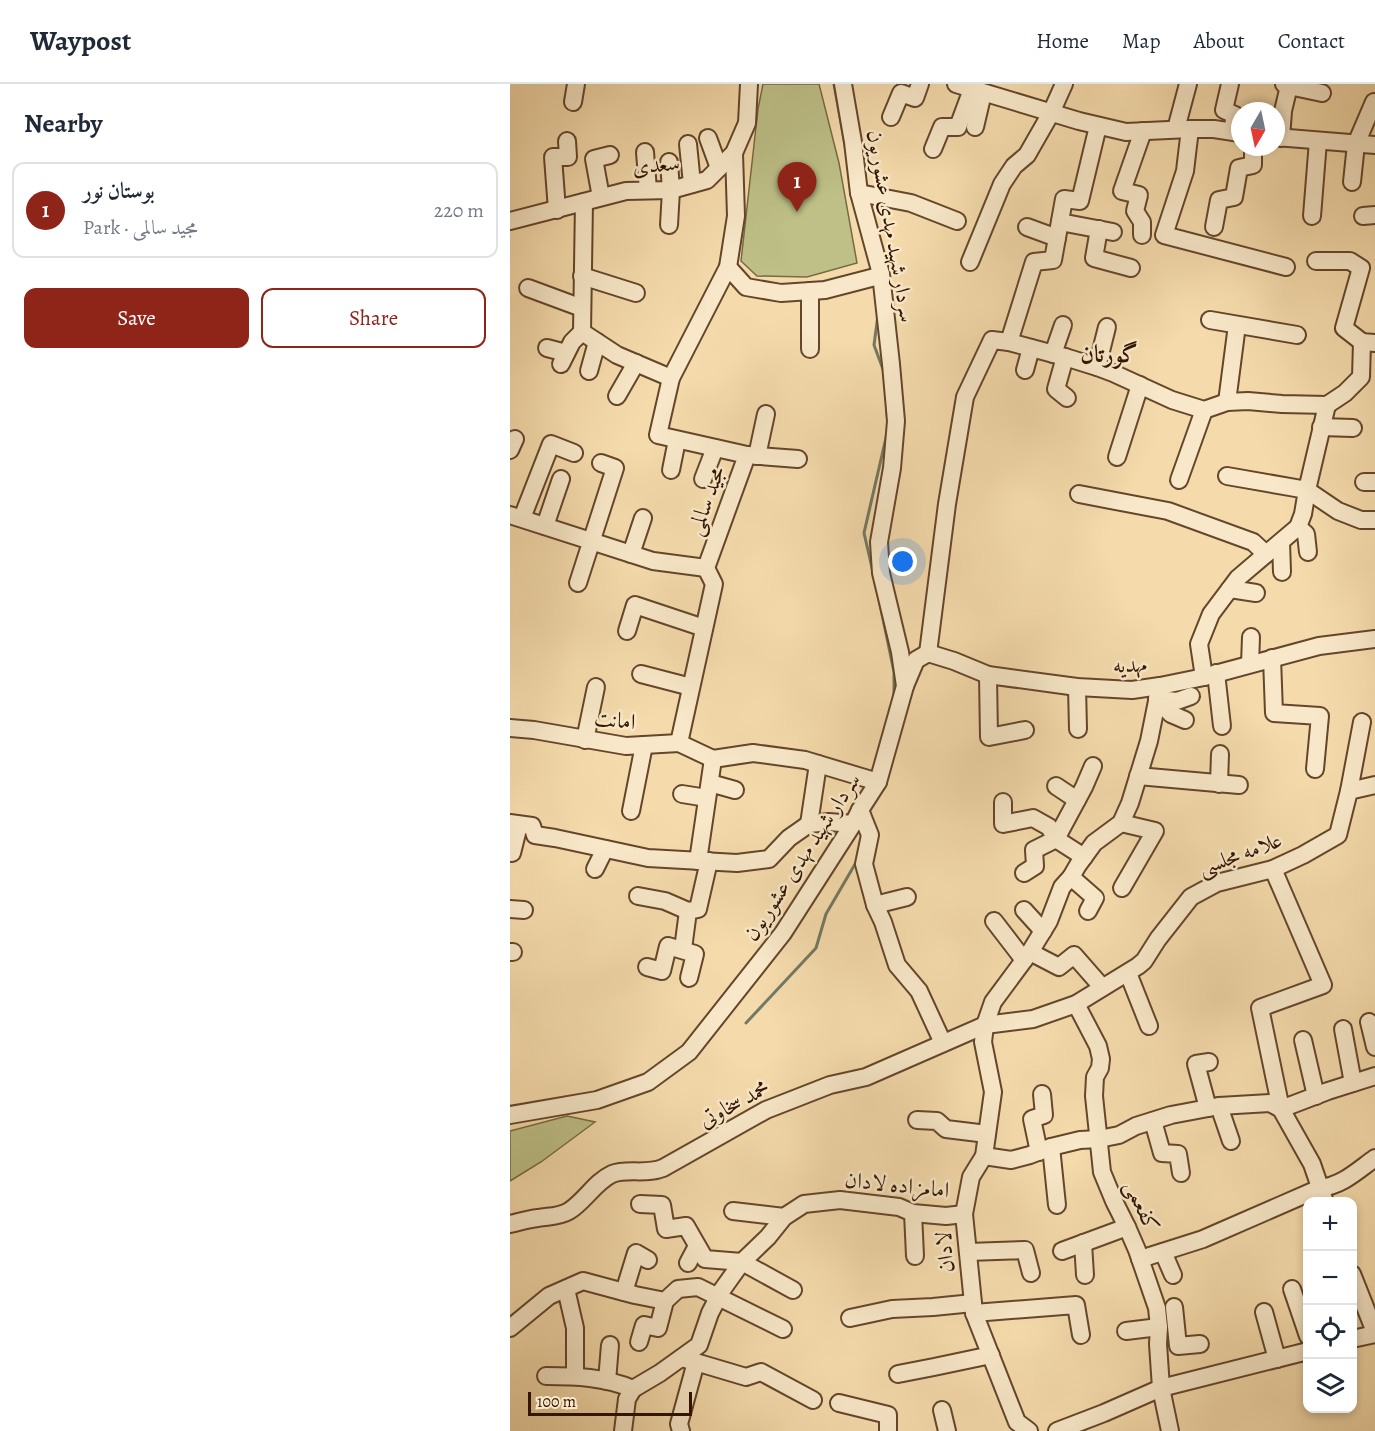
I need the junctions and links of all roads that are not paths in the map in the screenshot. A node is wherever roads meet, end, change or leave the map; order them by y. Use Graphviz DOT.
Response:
graph roads {
  1 [pos="576,84"];
  2 [pos="843,84"];
  3 [pos="920,84"];
  4 [pos="1064,84"];
  5 [pos="1188,84"];
  6 [pos="1230,84"];
  7 [pos="1286,85"];
  8 [pos="749,87"];
  9 [pos="971,88"];
  10 [pos="1011,92"];
  11 [pos="1322,93"];
  12 [pos="573,102"];
  13 [pos="1284,102"];
  14 [pos="1374,102"];
  15 [pos="1051,113"];
  16 [pos="1231,113"];
  17 [pos="891,117"];
  18 [pos="1098,126"];
  19 [pos="975,127"];
  20 [pos="1183,129"];
  21 [pos="1143,131"];
  22 [pos="1231,131"];
  23 [pos="708,138"];
  24 [pos="1285,138"];
  25 [pos="567,141"];
  26 [pos="1318,141"];
  27 [pos="688,144"];
  28 [pos="1356,144"];
  29 [pos="1375,145"];
  30 [pos="736,149"];
  31 [pos="933,149"];
  32 [pos="645,152"];
  33 [pos="610,155"];
  34 [pos="1253,156"];
  35 [pos="669,162"];
  36 [pos="719,168"];
  37 [pos="1352,182"];
  38 [pos="680,187"];
  39 [pos="648,190"];
  40 [pos="859,193"];
  41 [pos="601,197"];
  42 [pos="584,202"];
  43 [pos="556,210"];
  44 [pos="1312,216"];
  45 [pos="510,221"];
  46 [pos="957,221"];
  47 [pos="669,225"];
  48 [pos="1027,226"];
  49 [pos="1214,227"];
  50 [pos="1059,230"];
  51 [pos="1142,235"];
  52 [pos="1316,261"];
  53 [pos="970,262"];
  54 [pos="728,267"];
  55 [pos="1286,267"];
  56 [pos="1131,268"];
  57 [pos="881,274"];
  58 [pos="582,276"];
  59 [pos="528,288"];
  60 [pos="810,291"];
  61 [pos="636,292"];
  62 [pos="582,308"];
  63 [pos="1210,320"];
  64 [pos="1063,325"];
  65 [pos="1237,325"];
  66 [pos="1107,327"];
  67 [pos="582,332"];
  68 [pos="1298,335"];
  69 [pos="597,342"];
  70 [pos="1009,342"];
  71 [pos="1368,342"];
  72 [pos="547,348"];
  73 [pos="1032,348"];
  74 [pos="810,349"];
  75 [pos="1059,355"];
  76 [pos="636,363"];
  77 [pos="1097,368"];
  78 [pos="1025,370"];
  79 [pos="589,371"];
  80 [pos="671,378"];
  81 [pos="1140,385"];
  82 [pos="617,396"];
  83 [pos="1066,398"];
  84 [pos="1227,402"];
  85 [pos="1327,405"];
  86 [pos="1203,410"];
  87 [pos="766,414"];
  88 [pos="1321,427"];
  89 [pos="1353,428"];
  90 [pos="677,440"];
  91 [pos="715,448"];
  92 [pos="574,453"];
  93 [pos="752,456"];
  94 [pos="1117,457"];
  95 [pos="798,459"];
  96 [pos="601,464"];
  97 [pos="671,470"];
  98 [pos="1227,476"];
  99 [pos="561,479"];
  100 [pos="703,479"];
  101 [pos="1179,480"];
  102 [pos="1306,490"];
  103 [pos="1079,494"];
  104 [pos="516,516"];
  105 [pos="643,518"];
  106 [pos="1375,520"];
  107 [pos="545,526"];
  108 [pos="1298,526"];
  109 [pos="592,542"];
  110 [pos="1281,542"];
  111 [pos="1308,552"];
  112 [pos="631,554"];
  113 [pos="1266,554"];
  114 [pos="706,568"];
  115 [pos="1282,572"];
  116 [pos="578,583"];
  117 [pos="1230,589"];
  118 [pos="1256,593"];
  119 [pos="704,628"];
  120 [pos="627,631"];
  121 [pos="1251,637"];
  122 [pos="1375,639"];
  123 [pos="928,653"];
  124 [pos="1272,658"];
  125 [pos="1250,664"];
  126 [pos="641,674"];
  127 [pos="988,675"];
  128 [pos="1210,675"];
  129 [pos="905,686"];
  130 [pos="596,687"];
  131 [pos="691,687"];
  132 [pos="1077,687"];
  133 [pos="1159,693"];
  134 [pos="1191,696"];
  135 [pos="1185,720"];
  136 [pos="1362,722"];
  137 [pos="1222,726"];
  138 [pos="510,728"];
  139 [pos="1078,729"];
  140 [pos="1025,730"];
  141 [pos="585,740"];
  142 [pos="679,743"];
  143 [pos="644,745"];
  144 [pos="1220,754"];
  145 [pos="713,759"];
  146 [pos="818,764"];
  147 [pos="1093,766"];
  148 [pos="1315,769"];
  149 [pos="1138,776"];
  150 [pos="878,782"];
  151 [pos="1219,783"];
  152 [pos="1239,785"];
  153 [pos="1375,785"];
  154 [pos="1056,786"];
  155 [pos="708,790"];
  156 [pos="735,790"];
  157 [pos="1348,791"];
  158 [pos="682,794"];
  159 [pos="1077,800"];
  160 [pos="1003,802"];
  161 [pos="631,811"];
  162 [pos="856,817"];
  163 [pos="1120,823"];
  164 [pos="515,824"];
  165 [pos="809,824"];
  166 [pos="1056,839"];
  167 [pos="605,849"];
  168 [pos="512,853"];
  169 [pos="1084,857"];
  170 [pos="704,861"];
  171 [pos="595,869"];
  172 [pos="1273,869"];
  173 [pos="1024,873"];
  174 [pos="1071,878"];
  175 [pos="1122,888"];
  176 [pos="638,896"];
  177 [pos="907,897"];
  178 [pos="875,905"];
  179 [pos="1024,910"];
  180 [pos="688,911"];
  181 [pos="1088,911"];
  182 [pos="994,921"];
  183 [pos="1043,931"];
  184 [pos="683,949"];
  185 [pos="1027,956"];
  186 [pos="647,967"];
  187 [pos="1128,973"];
  188 [pos="689,978"];
  189 [pos="1102,987"];
  190 [pos="1076,1004"];
  191 [pos="1369,1022"];
  192 [pos="985,1025"];
  193 [pos="1149,1026"];
  194 [pos="1343,1029"];
  195 [pos="1303,1040"];
  196 [pos="943,1043"];
  197 [pos="1375,1047"];
  198 [pos="1209,1062"];
  199 [pos="1100,1068"];
  200 [pos="1081,1072"];
  201 [pos="1375,1076"];
  202 [pos="1353,1083"];
  203 [pos="1042,1094"];
  204 [pos="1316,1096"];
  205 [pos="1213,1107"];
  206 [pos="1281,1109"];
  207 [pos="510,1115"];
  208 [pos="917,1120"];
  209 [pos="1153,1121"];
  210 [pos="987,1134"];
  211 [pos="1099,1139"];
  212 [pos="1232,1141"];
  213 [pos="1045,1149"];
  214 [pos="984,1156"];
  215 [pos="1375,1158"];
  216 [pos="1180,1173"];
  217 [pos="1323,1195"];
  218 [pos="640,1204"];
  219 [pos="1057,1205"];
  220 [pos="734,1211"];
  221 [pos="914,1213"];
  222 [pos="964,1214"];
  223 [pos="784,1216"];
  224 [pos="510,1224"];
  225 [pos="1127,1227"];
  226 [pos="1083,1244"];
  227 [pos="697,1245"];
  228 [pos="1062,1251"];
  229 [pos="968,1252"];
  230 [pos="1163,1252"];
  231 [pos="915,1256"];
  232 [pos="1140,1259"];
  233 [pos="648,1260"];
  234 [pos="742,1262"];
  235 [pos="688,1263"];
  236 [pos="1031,1273"];
  237 [pos="1085,1275"];
  238 [pos="1173,1275"];
  239 [pos="1357,1285"];
  240 [pos="566,1288"];
  241 [pos="1292,1288"];
  242 [pos="793,1290"];
  243 [pos="624,1292"];
  244 [pos="719,1297"];
  245 [pos="665,1301"];
  246 [pos="1173,1307"];
  247 [pos="973,1308"];
  248 [pos="1264,1312"];
  249 [pos="850,1318"];
  250 [pos="1303,1321"];
  251 [pos="1159,1327"];
  252 [pos="510,1328"];
  253 [pos="783,1329"];
  254 [pos="1126,1331"];
  255 [pos="1375,1333"];
  256 [pos="1081,1335"];
  257 [pos="1357,1338"];
  258 [pos="639,1342"];
  259 [pos="1200,1344"];
  260 [pos="610,1345"];
  261 [pos="1303,1352"];
  262 [pos="990,1354"];
  263 [pos="1277,1359"];
  264 [pos="689,1360"];
  265 [pos="898,1374"];
  266 [pos="546,1376"];
  267 [pos="575,1376"];
  268 [pos="607,1381"];
  269 [pos="1161,1388"];
  270 [pos="633,1389"];
  271 [pos="813,1400"];
  272 [pos="839,1403"];
  273 [pos="942,1410"];
  274 [pos="1021,1428"];
  275 [pos="623,1431"];
  276 [pos="681,1431"];
  277 [pos="888,1431"];
  278 [pos="947,1431"];
  279 [pos="1057,1431"];
  280 [pos="1170,1431"];
  1 -- 12 [label="street"];
  2 -- 40 [label="street, سردار شهید مهدی عشوریون"];
  3 -- 17 [label="street"];
  4 -- 15 [label="street"];
  5 -- 20 [label="street"];
  6 -- 16 [label="street"];
  7 -- 11 [label="street"];
  7 -- 13 [label="street"];
  8 -- 30 [label="street, سعدی"];
  9 -- 10 [label="street"];
  9 -- 19 [label="street"];
  9 -- 31 [label="street"];
  10 -- 15 [label="street"];
  14 -- 28 [label="street"];
  15 -- 18 [label="street"];
  15 -- 53 [label="street"];
  18 -- 21 [label="street"];
  18 -- 50 [label="street"];
  20 -- 21 [label="street"];
  20 -- 22 [label="street"];
  20 -- 55 [label="street"];
  21 -- 51 [label="street"];
  23 -- 36 [label="street"];
  24 -- 26 [label="street"];
  25 -- 43 [label="street"];
  26 -- 28 [label="street"];
  26 -- 44 [label="street"];
  27 -- 38 [label="street"];
  28 -- 29 [label="street"];
  28 -- 37 [label="street"];
  30 -- 36 [label="street, سعدی"];
  30 -- 54 [label="street"];
  32 -- 39 [label="street"];
  33 -- 41 [label="street"];
  34 -- 49 [label="street"];
  35 -- 38 [label="street"];
  36 -- 38 [label="street, سعدی"];
  38 -- 39 [label="street, سعدی"];
  38 -- 47 [label="street"];
  39 -- 41 [label="street, سعدی"];
  40 -- 46 [label="street"];
  40 -- 57 [label="street, سردار شهید مهدی عشوریون"];
  41 -- 42 [label="street, سعدی"];
  42 -- 43 [label="street, سعدی"];
  42 -- 58 [label="street"];
  43 -- 45 [label="street, سعدی"];
  48 -- 50 [label="street"];
  50 -- 56 [label="street"];
  50 -- 70 [label="street"];
  52 -- 71 [label="street"];
  54 -- 60 [label="street"];
  54 -- 80 [label="street"];
  57 -- 60 [label="street"];
  57 -- 129 [label="street, سردار شهید مهدی عشوریون"];
  58 -- 61 [label="street"];
  58 -- 62 [label="street"];
  59 -- 62 [label="street"];
  60 -- 74 [label="street"];
  62 -- 67 [label="street"];
  63 -- 65 [label="street"];
  64 -- 75 [label="street"];
  65 -- 68 [label="street"];
  65 -- 84 [label="street"];
  66 -- 77 [label="street"];
  67 -- 69 [label="street"];
  67 -- 72 [label="street"];
  69 -- 76 [label="street"];
  69 -- 79 [label="street"];
  70 -- 73 [label="street"];
  70 -- 123 [label="street"];
  71 -- 85 [label="street"];
  73 -- 75 [label="street"];
  73 -- 78 [label="street"];
  75 -- 77 [label="street"];
  75 -- 83 [label="street"];
  76 -- 80 [label="street"];
  76 -- 82 [label="street"];
  77 -- 81 [label="street"];
  80 -- 90 [label="street"];
  81 -- 86 [label="street"];
  81 -- 94 [label="street"];
  84 -- 85 [label="street"];
  84 -- 86 [label="street"];
  85 -- 88 [label="street"];
  86 -- 101 [label="street"];
  87 -- 93 [label="street"];
  88 -- 89 [label="street"];
  88 -- 102 [label="street"];
  90 -- 91 [label="street, مجید سالمی"];
  90 -- 97 [label="street"];
  91 -- 93 [label="street, مجید سالمی"];
  91 -- 100 [label="street"];
  92 -- 104 [label="street"];
  93 -- 95 [label="street"];
  93 -- 114 [label="street, مجید سالمی"];
  96 -- 109 [label="street"];
  98 -- 102 [label="street"];
  99 -- 107 [label="street"];
  102 -- 106 [label="street"];
  102 -- 108 [label="street"];
  103 -- 113 [label="street"];
  104 -- 107 [label="street, مجید سالمی"];
  105 -- 112 [label="street"];
  107 -- 109 [label="street, مجید سالمی"];
  108 -- 110 [label="street"];
  108 -- 111 [label="street"];
  109 -- 112 [label="street, مجید سالمی"];
  109 -- 116 [label="street"];
  110 -- 113 [label="street"];
  110 -- 115 [label="street"];
  112 -- 114 [label="street, مجید سالمی"];
  113 -- 117 [label="street"];
  114 -- 119 [label="street"];
  117 -- 118 [label="street"];
  117 -- 128 [label="street"];
  119 -- 120 [label="street"];
  119 -- 131 [label="street"];
  121 -- 125 [label="street"];
  122 -- 124 [label="street, مهدیه"];
  123 -- 127 [label="street, مهدیه"];
  123 -- 129 [label="street"];
  124 -- 125 [label="street, مهدیه"];
  124 -- 148 [label="street"];
  125 -- 128 [label="street, مهدیه"];
  126 -- 131 [label="street"];
  127 -- 132 [label="street, مهدیه"];
  127 -- 140 [label="street"];
  128 -- 133 [label="street, مهدیه"];
  128 -- 137 [label="street"];
  129 -- 150 [label="street, سردار شهید مهدی عشوریون"];
  130 -- 141 [label="street"];
  131 -- 142 [label="street"];
  132 -- 133 [label="street, مهدیه"];
  132 -- 139 [label="street"];
  133 -- 134 [label="street"];
  133 -- 135 [label="street"];
  133 -- 149 [label="street"];
  136 -- 157 [label="street, علامه مجلسی"];
  138 -- 141 [label="street, امانت"];
  141 -- 143 [label="street, امانت"];
  142 -- 143 [label="street, امانت"];
  142 -- 145 [label="street, امانت"];
  143 -- 161 [label="street"];
  144 -- 151 [label="street"];
  145 -- 146 [label="street"];
  145 -- 155 [label="street"];
  146 -- 150 [label="street"];
  146 -- 165 [label="street"];
  147 -- 159 [label="street"];
  149 -- 151 [label="street"];
  149 -- 163 [label="street"];
  150 -- 162 [label="street, سردار شهید مهدی عشوریون"];
  151 -- 152 [label="street"];
  153 -- 157 [label="street"];
  154 -- 159 [label="street"];
  155 -- 156 [label="street"];
  155 -- 158 [label="street"];
  155 -- 170 [label="street"];
  157 -- 172 [label="street, علامه مجلسی"];
  159 -- 166 [label="street"];
  160 -- 166 [label="street"];
  162 -- 165 [label="street"];
  162 -- 178 [label="street"];
  162 -- 207 [label="street, سردار شهید مهدی عشوریون"];
  163 -- 169 [label="street"];
  163 -- 175 [label="street"];
  164 -- 167 [label="street"];
  164 -- 168 [label="street"];
  165 -- 170 [label="street"];
  166 -- 169 [label="street"];
  166 -- 173 [label="street"];
  167 -- 170 [label="street"];
  167 -- 171 [label="street"];
  169 -- 174 [label="street"];
  170 -- 180 [label="street"];
  172 -- 187 [label="street, علامه مجلسی"];
  172 -- 206 [label="street"];
  174 -- 181 [label="street"];
  174 -- 183 [label="street"];
  176 -- 180 [label="street"];
  177 -- 178 [label="street"];
  178 -- 196 [label="street"];
  179 -- 183 [label="street"];
  180 -- 184 [label="street"];
  182 -- 185 [label="street"];
  183 -- 185 [label="street"];
  184 -- 186 [label="street"];
  184 -- 188 [label="street"];
  185 -- 189 [label="street"];
  185 -- 192 [label="street"];
  187 -- 189 [label="street, علامه مجلسی"];
  187 -- 193 [label="street"];
  189 -- 190 [label="street, علامه مجلسی"];
  190 -- 192 [label="street, علامه مجلسی"];
  190 -- 199 [label="street, کفعمی"];
  191 -- 197 [label="street"];
  192 -- 196 [label="street, محمد سخاوتی"];
  192 -- 210 [label="street, لادان"];
  194 -- 202 [label="street"];
  195 -- 204 [label="street"];
  196 -- 224 [label="street, محمد سخاوتی"];
  198 -- 205 [label="street"];
  199 -- 200 [label="street"];
  199 -- 211 [label="street, کفعمی"];
  201 -- 202 [label="street"];
  202 -- 204 [label="street"];
  203 -- 213 [label="street"];
  204 -- 206 [label="street"];
  205 -- 206 [label="street"];
  205 -- 209 [label="street"];
  205 -- 212 [label="street"];
  206 -- 217 [label="street"];
  208 -- 210 [label="street"];
  209 -- 211 [label="street"];
  209 -- 216 [label="street"];
  210 -- 214 [label="street, لادان"];
  211 -- 213 [label="street"];
  211 -- 225 [label="street, کفعمی"];
  213 -- 214 [label="street"];
  213 -- 219 [label="street"];
  214 -- 222 [label="street, لادان"];
  215 -- 217 [label="street"];
  217 -- 230 [label="street"];
  218 -- 227 [label="street"];
  220 -- 223 [label="street"];
  221 -- 222 [label="street, امامزاده لادان"];
  221 -- 223 [label="street, امامزاده لادان"];
  221 -- 231 [label="street"];
  222 -- 229 [label="street, لادان"];
  223 -- 234 [label="street, امامزاده لادان"];
  225 -- 226 [label="street"];
  225 -- 232 [label="street, کفعمی"];
  226 -- 228 [label="street"];
  226 -- 237 [label="street"];
  227 -- 234 [label="street"];
  227 -- 235 [label="street"];
  229 -- 236 [label="street"];
  229 -- 247 [label="street, لادان"];
  230 -- 232 [label="street"];
  230 -- 238 [label="street"];
  232 -- 246 [label="street, کفعمی"];
  233 -- 243 [label="street"];
  234 -- 242 [label="street"];
  234 -- 244 [label="street, امامزاده لادان"];
  239 -- 255 [label="street"];
  240 -- 243 [label="street"];
  240 -- 252 [label="street"];
  240 -- 267 [label="street"];
  241 -- 250 [label="street"];
  243 -- 245 [label="street"];
  244 -- 245 [label="street"];
  244 -- 253 [label="street"];
  244 -- 264 [label="street, امامزاده لادان"];
  245 -- 258 [label="street"];
  246 -- 251 [label="street, کفعمی"];
  246 -- 259 [label="street"];
  247 -- 249 [label="street"];
  247 -- 256 [label="street"];
  247 -- 262 [label="street, لادان"];
  248 -- 263 [label="street"];
  251 -- 254 [label="street"];
  251 -- 269 [label="street, کفعمی"];
  255 -- 257 [label="street"];
  260 -- 268 [label="street"];
  261 -- 263 [label="street"];
  262 -- 265 [label="street"];
  262 -- 274 [label="street, لادان"];
  263 -- 269 [label="street"];
  264 -- 270 [label="street, امامزاده لادان"];
  264 -- 271 [label="street"];
  264 -- 276 [label="street"];
  266 -- 267 [label="street"];
  267 -- 268 [label="street"];
  268 -- 270 [label="street"];
  269 -- 279 [label="street"];
  269 -- 280 [label="street, کفعمی"];
  270 -- 275 [label="street"];
  272 -- 277 [label="street"];
  273 -- 278 [label="street"];
}
